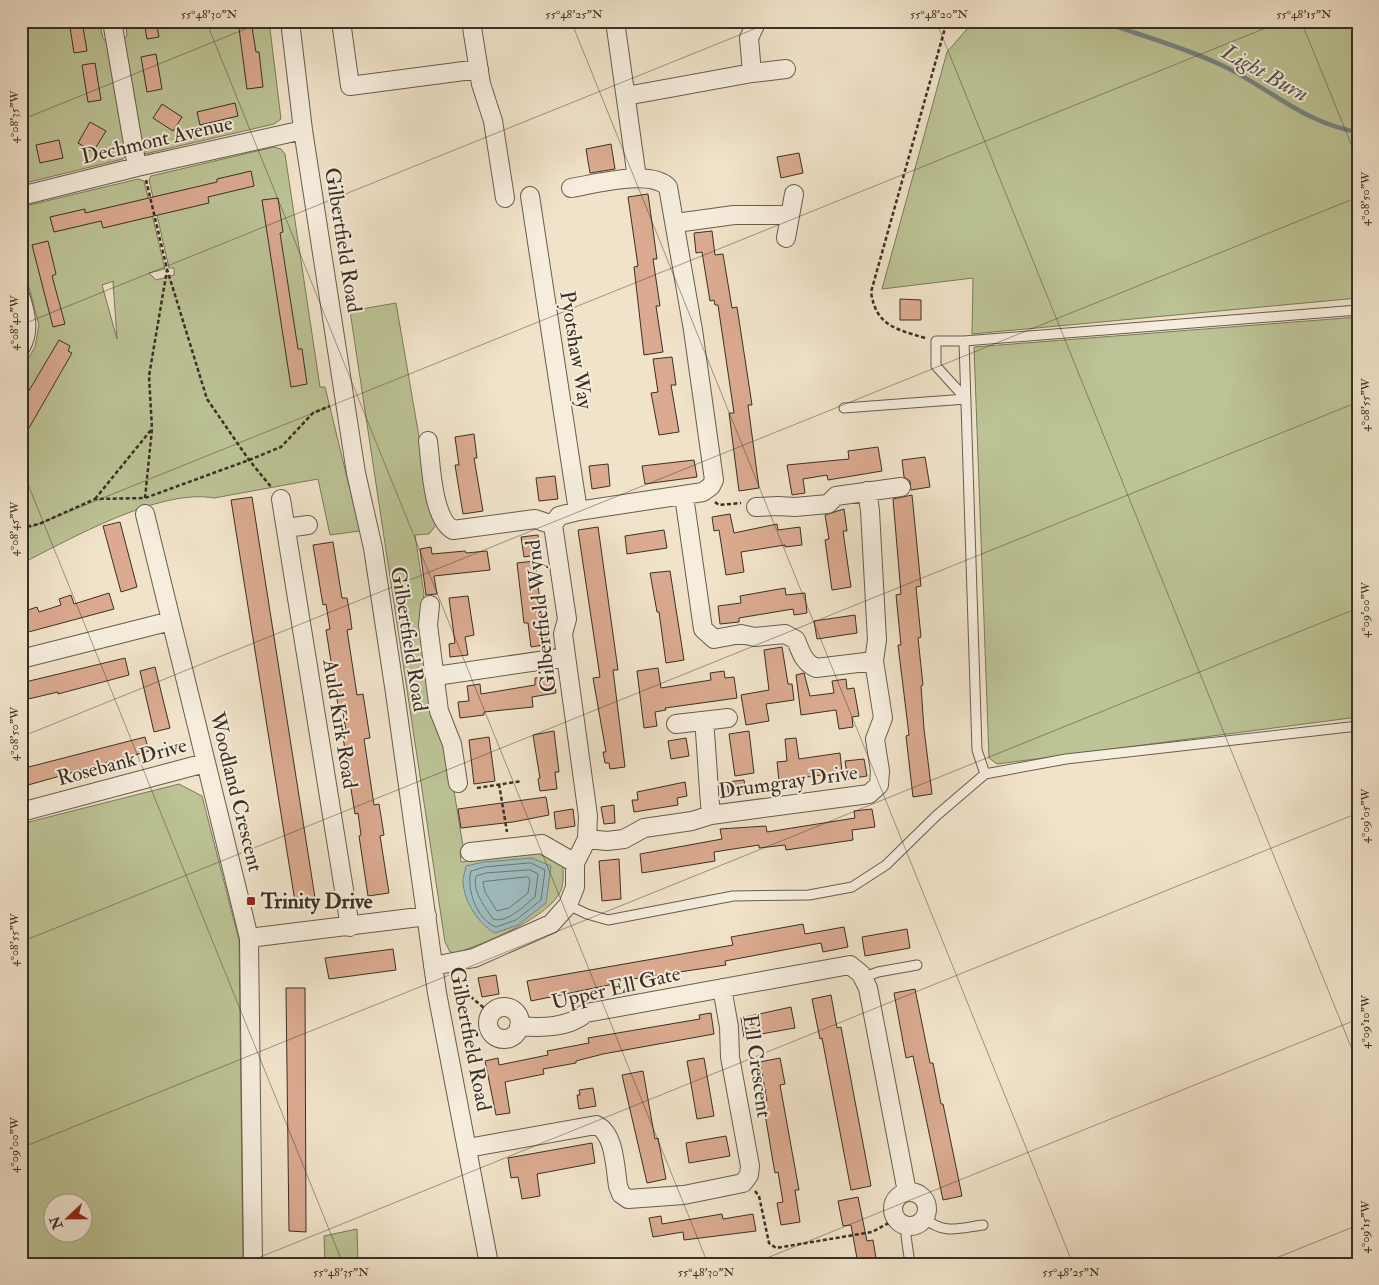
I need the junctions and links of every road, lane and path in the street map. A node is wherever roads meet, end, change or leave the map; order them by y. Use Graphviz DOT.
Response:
graph roads {
  1 [pos="112,21"];
  2 [pos="290,21"];
  3 [pos="341,21"];
  4 [pos="471,21"];
  5 [pos="615,21"];
  6 [pos="757,21"];
  7 [pos="947,21"];
  8 [pos="1336,21"];
  9 [pos="1358,24"];
  10 [pos="479,69"];
  11 [pos="786,69"];
  12 [pos="752,73"];
  13 [pos="626,96"];
  14 [pos="303,130"];
  15 [pos="137,167"];
  16 [pos="637,178"];
  17 [pos="571,188"];
  18 [pos="794,194"];
  19 [pos="21,196"];
  20 [pos="530,196"];
  21 [pos="505,198"];
  22 [pos="790,215"];
  23 [pos="676,224"];
  24 [pos="786,238"];
  25 [pos="167,269"];
  26 [pos="21,298"];
  27 [pos="1358,310"];
  28 [pos="936,341"];
  29 [pos="964,341"];
  30 [pos="21,347"];
  31 [pos="966,398"];
  32 [pos="345,399"];
  33 [pos="844,408"];
  34 [pos="152,429"];
  35 [pos="428,441"];
  36 [pos="249,460"];
  37 [pos="901,487"];
  38 [pos="867,491"];
  39 [pos="684,496"];
  40 [pos="95,499"];
  41 [pos="281,499"];
  42 [pos="144,506"];
  43 [pos="756,508"];
  44 [pos="578,512"];
  45 [pos="308,524"];
  46 [pos="554,525"];
  47 [pos="21,528"];
  48 [pos="286,528"];
  49 [pos="430,605"];
  50 [pos="170,621"];
  51 [pos="566,657"];
  52 [pos="21,659"];
  53 [pos="874,661"];
  54 [pos="436,676"];
  55 [pos="728,718"];
  56 [pos="704,721"];
  57 [pos="676,724"];
  58 [pos="1358,726"];
  59 [pos="205,763"];
  60 [pos="985,774"];
  61 [pos="522,781"];
  62 [pos="458,783"];
  63 [pos="499,784"];
  64 [pos="477,788"];
  65 [pos="21,812"];
  66 [pos="711,815"];
  67 [pos="587,839"];
  68 [pos="509,847"];
  69 [pos="470,852"];
  70 [pos="575,863"];
  71 [pos="568,905"];
  72 [pos="427,916"];
  73 [pos="350,927"];
  74 [pos="249,938"];
  75 [pos="917,965"];
  76 [pos="432,966"];
  77 [pos="862,978"];
  78 [pos="722,988"];
  79 [pos="449,993"];
  80 [pos="491,1014"];
  81 [pos="519,1026"];
  82 [pos="468,1148"];
  83 [pos="747,1179"];
  84 [pos="907,1192"];
  85 [pos="909,1221"];
  86 [pos="983,1225"];
  87 [pos="253,1264"];
  88 [pos="488,1264"];
  89 [pos="910,1264"];
  1 -- 15 [label="street"];
  2 -- 14 [label="street, Gilbertfield Road"];
  3 -- 10 [label="street"];
  4 -- 10 [label="street"];
  5 -- 13 [label="street"];
  6 -- 12 [label="street"];
  7 -- 28 [label="path"];
  8 -- 9 [label="path"];
  10 -- 21 [label="street"];
  11 -- 12 [label="street"];
  12 -- 13 [label="street"];
  13 -- 16 [label="street"];
  14 -- 15 [label="street, Dechmont Avenue"];
  14 -- 32 [label="street, Gilbertfield Road"];
  15 -- 19 [label="street, Dechmont Avenue"];
  15 -- 25 [label="path"];
  16 -- 17 [label="street, Gilbertfield Wynd"];
  16 -- 23 [label="street, Gilbertfield Wynd"];
  18 -- 22 [label="street"];
  20 -- 44 [label="street, Pyotshaw Way"];
  22 -- 23 [label="street"];
  22 -- 24 [label="street"];
  23 -- 39 [label="street, Gilbertfield Wynd"];
  25 -- 34 [label="path"];
  25 -- 36 [label="path"];
  26 -- 30 [label="street"];
  27 -- 29 [label="lane"];
  28 -- 29 [label="lane"];
  28 -- 31 [label="lane"];
  29 -- 31 [label="lane"];
  31 -- 33 [label="lane"];
  31 -- 60 [label="lane"];
  32 -- 36 [label="path"];
  32 -- 72 [label="street, Gilbertfield Road"];
  34 -- 40 [label="path"];
  34 -- 42 [label="path"];
  35 -- 46 [label="street"];
  36 -- 41 [label="path"];
  36 -- 42 [label="path"];
  37 -- 38 [label="street"];
  38 -- 43 [label="street"];
  38 -- 53 [label="street, Drumgray Drive"];
  39 -- 44 [label="street, Gilbertfield Wynd"];
  39 -- 53 [label="street"];
  40 -- 42 [label="path"];
  40 -- 47 [label="path"];
  41 -- 48 [label="street, Auld Kirk Road"];
  42 -- 50 [label="street, Woodland Crescent"];
  44 -- 46 [label="street, Gilbertfield Wynd"];
  45 -- 48 [label="street"];
  46 -- 51 [label="street, Gilbertfield Wynd"];
  48 -- 73 [label="street, Auld Kirk Road"];
  49 -- 54 [label="street"];
  50 -- 52 [label="street"];
  50 -- 59 [label="street, Woodland Crescent"];
  51 -- 54 [label="street"];
  51 -- 67 [label="street, Gilbertfield Wynd"];
  53 -- 66 [label="street, Drumgray Drive"];
  54 -- 62 [label="street"];
  55 -- 56 [label="street"];
  56 -- 57 [label="street"];
  56 -- 66 [label="street"];
  58 -- 60 [label="lane"];
  59 -- 65 [label="street, Rosebank Drive"];
  59 -- 74 [label="street, Woodland Crescent"];
  60 -- 71 [label="lane"];
  61 -- 63 [label="path"];
  63 -- 64 [label="path"];
  63 -- 68 [label="path"];
  66 -- 67 [label="street, Drumgray Drive"];
  67 -- 70 [label="street, Gilbertfield Wynd"];
  68 -- 69 [label="street"];
  68 -- 70 [label="street"];
  70 -- 71 [label="street, Gilbertfield Wynd"];
  71 -- 76 [label="street, Gilbertfield Wynd"];
  72 -- 73 [label="street"];
  72 -- 76 [label="street, Gilbertfield Road"];
  73 -- 74 [label="street"];
  74 -- 87 [label="street, Woodland Crescent"];
  75 -- 77 [label="lane"];
  76 -- 82 [label="street, Gilbertfield Road"];
  77 -- 78 [label="street, Ell Crescent"];
  77 -- 84 [label="street"];
  78 -- 81 [label="street, Upper Ell Gate"];
  78 -- 83 [label="street, Ell Crescent"];
  79 -- 80 [label="path"];
  80 -- 81 [label="street"];
  80 -- 81 [label="street"];
  82 -- 83 [label="street"];
  82 -- 88 [label="street, Gilbertfield Road"];
  83 -- 85 [label="path"];
  84 -- 85 [label="street"];
  84 -- 85 [label="street"];
  85 -- 86 [label="lane"];
  85 -- 89 [label="lane"];
}
